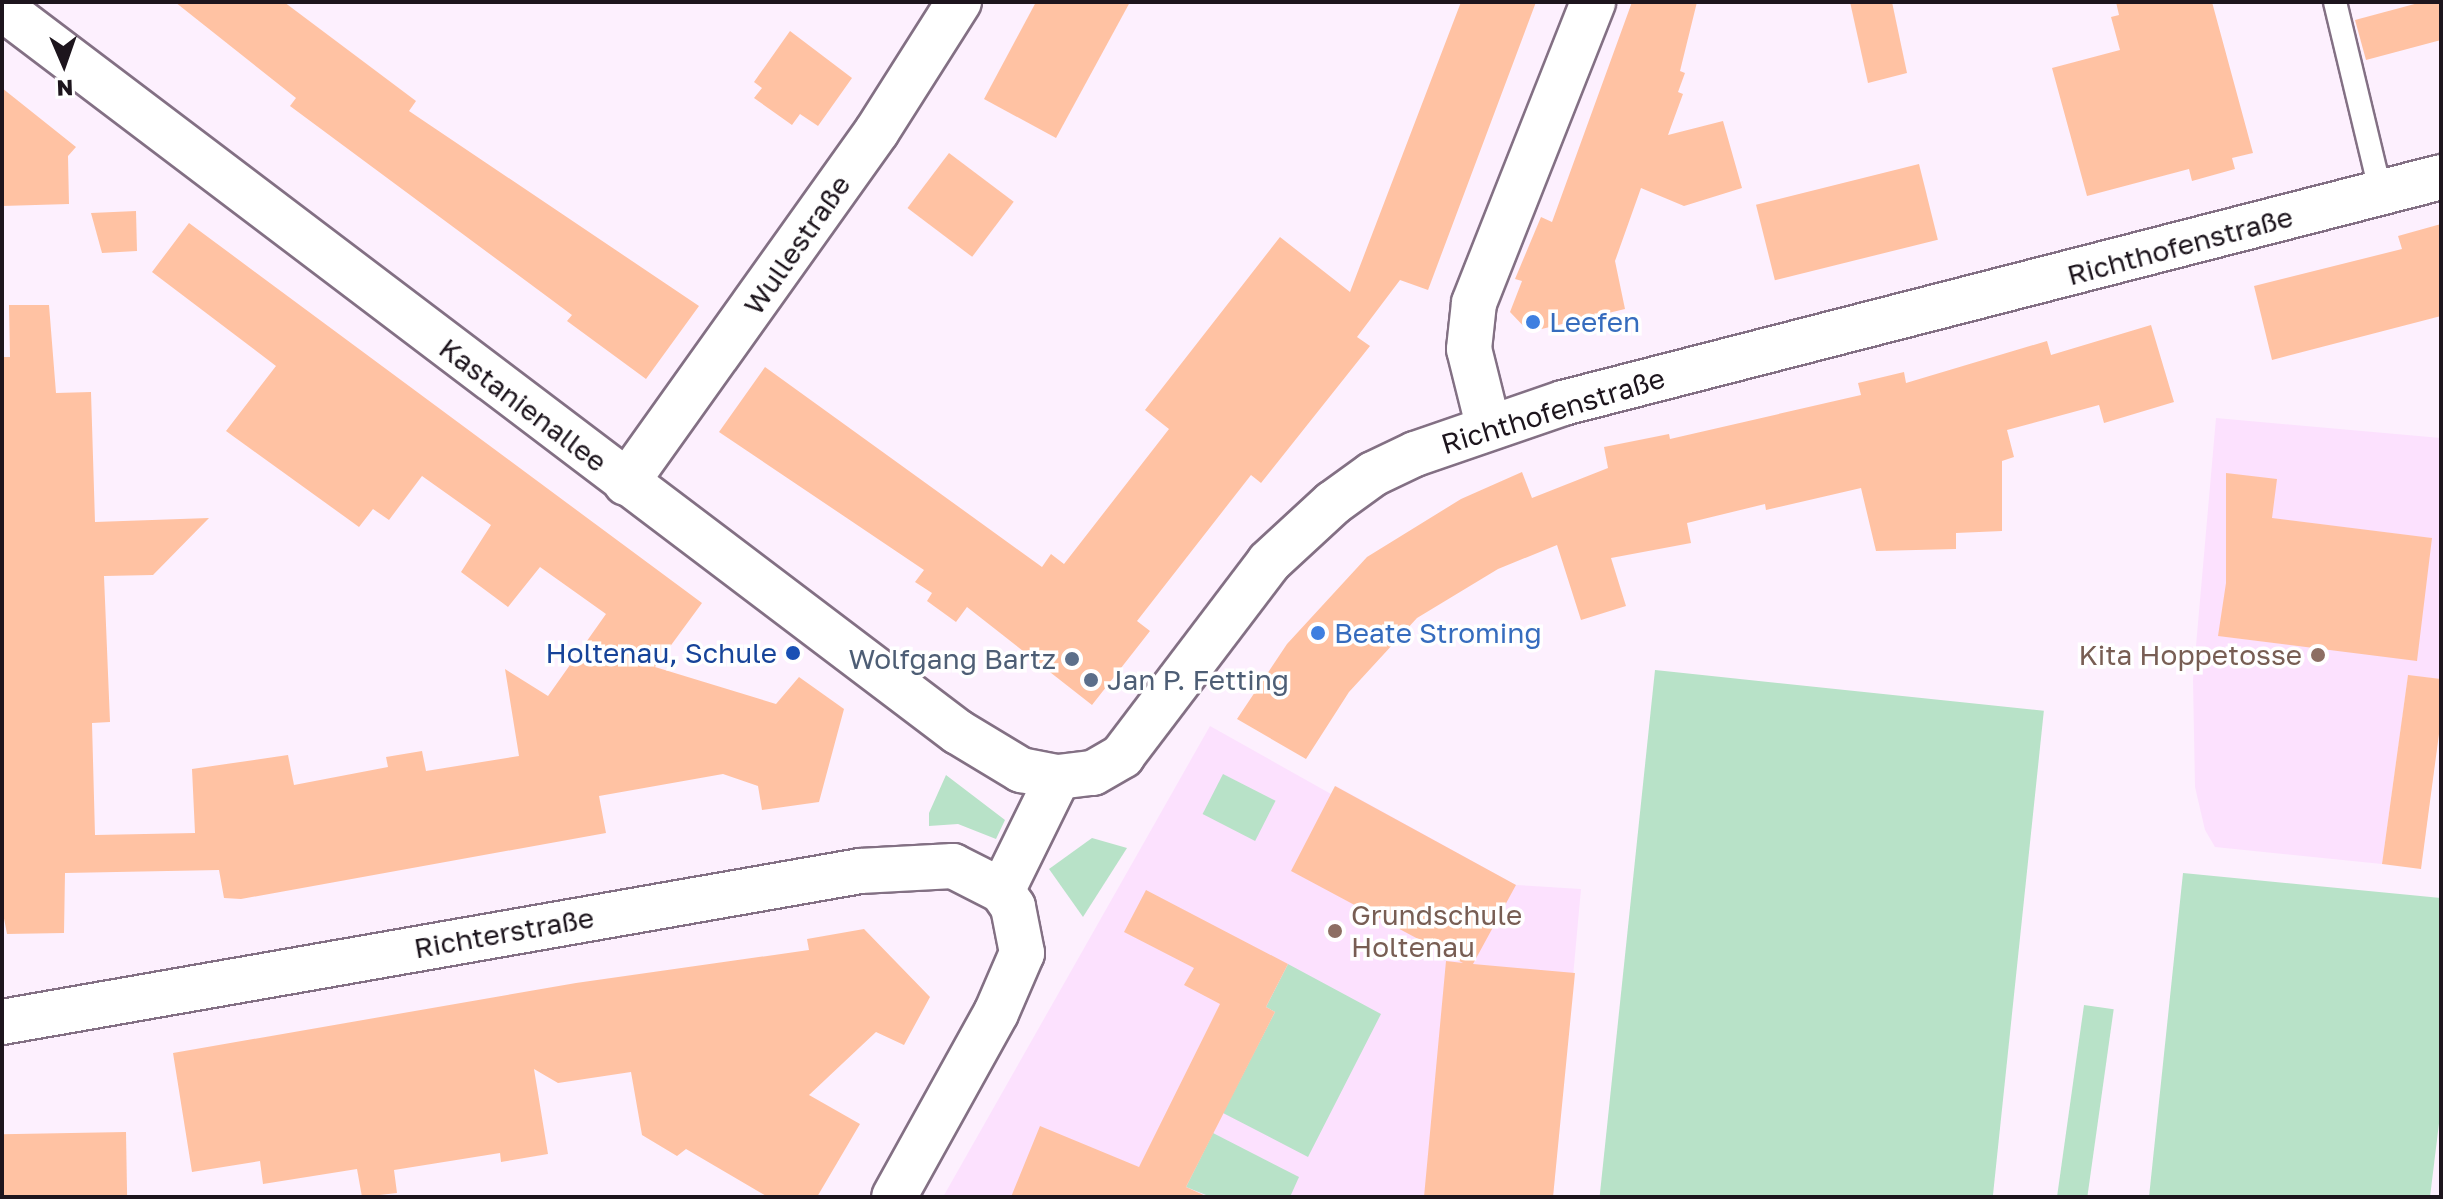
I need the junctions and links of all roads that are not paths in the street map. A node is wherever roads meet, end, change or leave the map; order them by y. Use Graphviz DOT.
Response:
graph roads {
  1 [pos="959,2"];
  2 [pos="1593,2"];
  3 [pos="2335,2"];
  4 [pos="2,8"];
  5 [pos="2441,177"];
  6 [pos="2381,193"];
  7 [pos="1488,425"];
  8 [pos="626,483"];
  9 [pos="1058,777"];
  10 [pos="1002,891"];
  11 [pos="2,1022"];
  12 [pos="894,1197"];
  1 -- 8 [label="street, Wullestraße"];
  2 -- 7 [label="street"];
  3 -- 6 [label="lane"];
  4 -- 8 [label="street, Kastanienallee"];
  5 -- 6 [label="street, Richthofenstraße"];
  6 -- 7 [label="street, Richthofenstraße"];
  7 -- 9 [label="street, Richthofenstraße"];
  8 -- 9 [label="street, Kastanienallee"];
  9 -- 10 [label="street"];
  10 -- 11 [label="street, Richterstraße"];
  10 -- 12 [label="street"];
}
